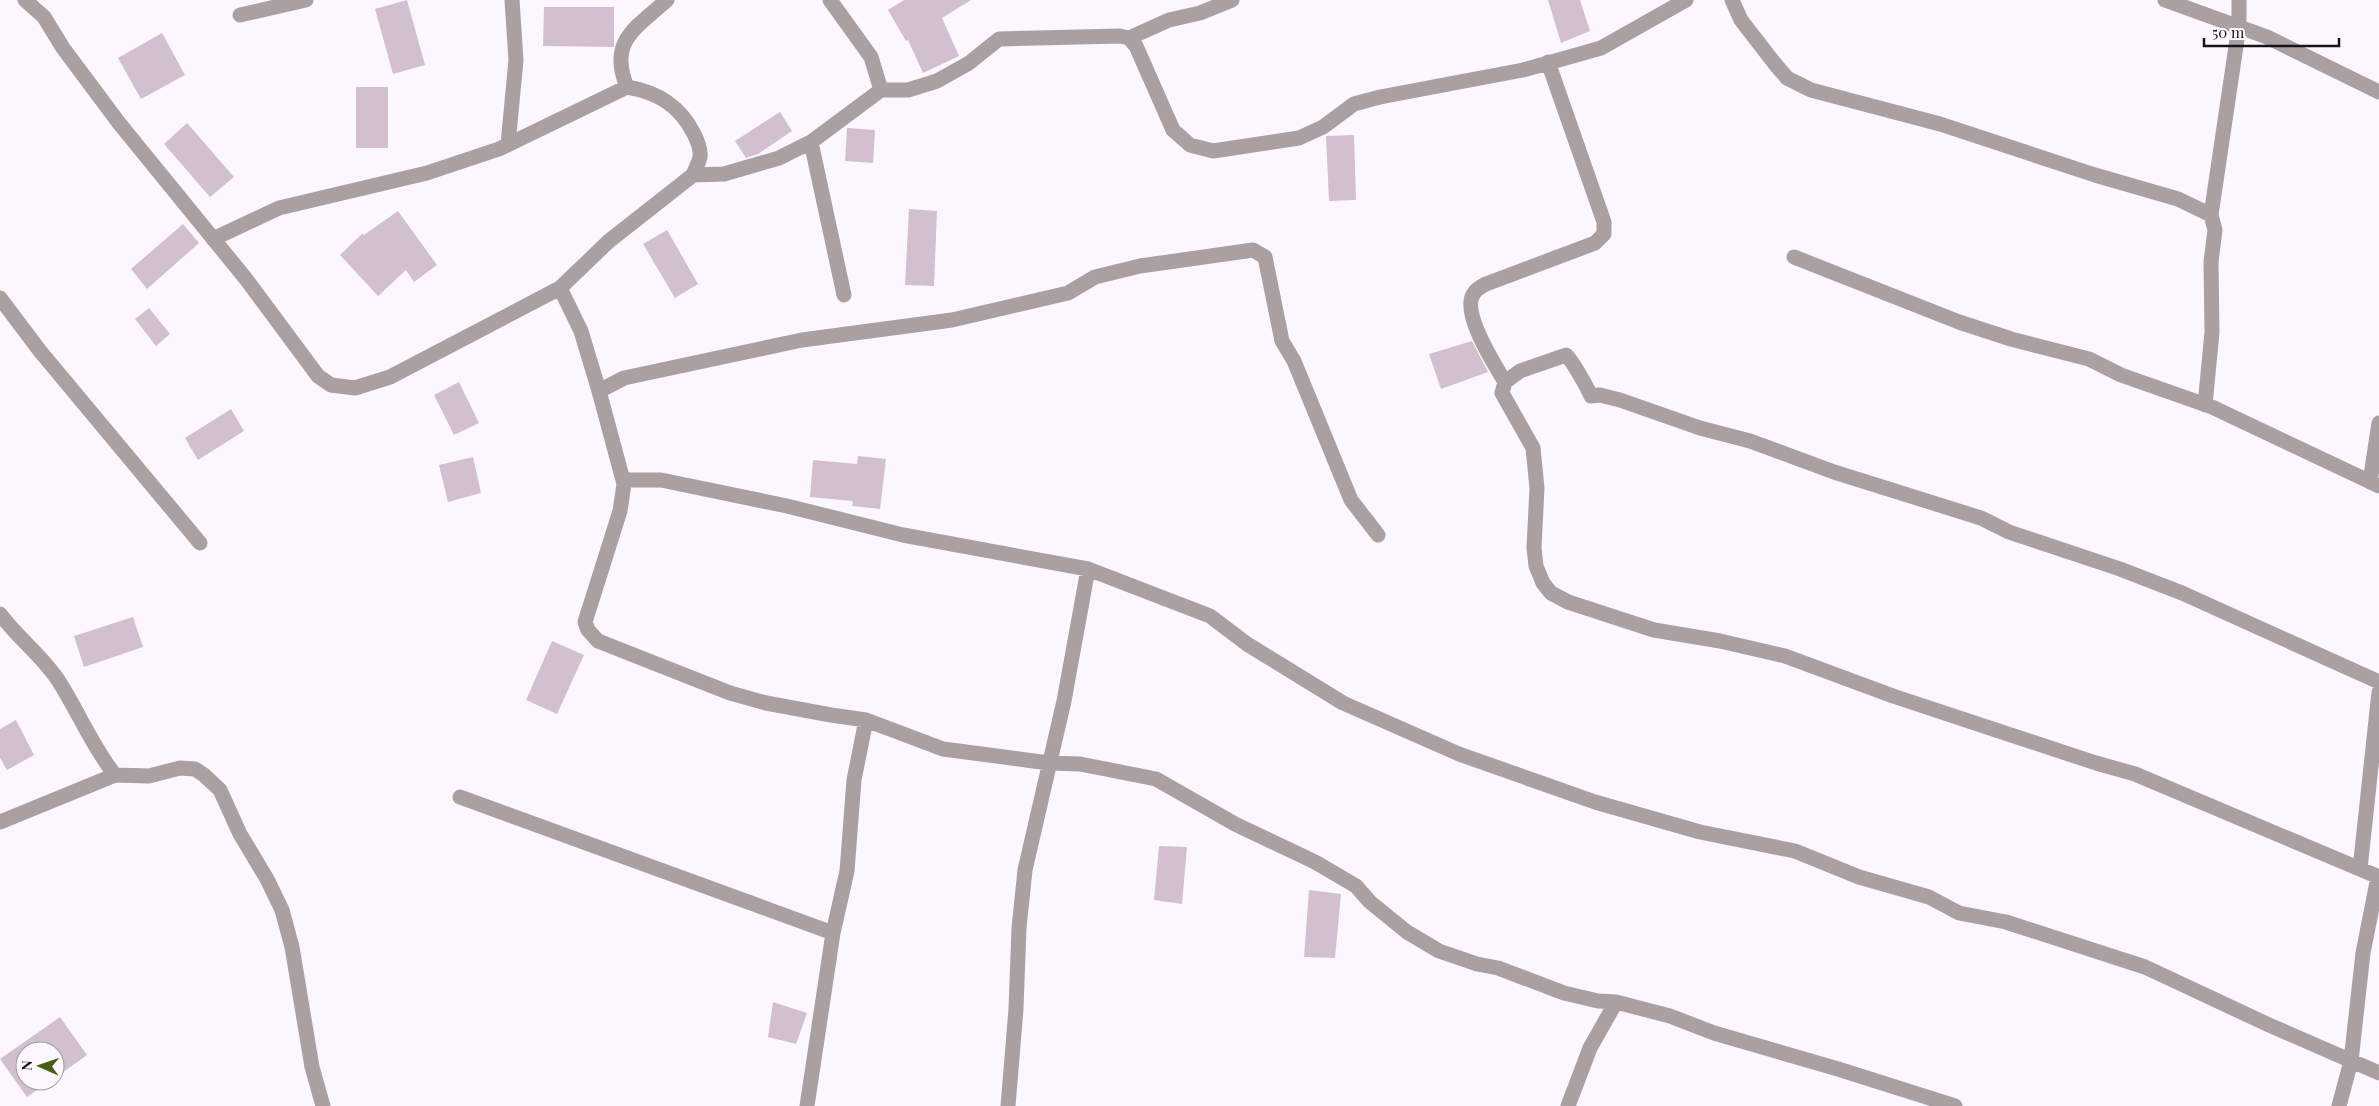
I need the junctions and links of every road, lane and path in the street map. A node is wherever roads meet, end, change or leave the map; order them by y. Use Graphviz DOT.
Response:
graph roads {
  1 [pos="26,0"];
  2 [pos="306,0"];
  3 [pos="512,0"];
  4 [pos="667,0"];
  5 [pos="830,0"];
  6 [pos="1232,0"];
  7 [pos="1686,0"];
  8 [pos="1732,0"];
  9 [pos="2165,0"];
  10 [pos="2239,0"];
  11 [pos="240,15"];
  12 [pos="2238,26"];
  13 [pos="1129,38"];
  14 [pos="1548,62"];
  15 [pos="627,87"];
  16 [pos="881,90"];
  17 [pos="2379,92"];
  18 [pos="811,142"];
  19 [pos="508,144"];
  20 [pos="693,175"];
  21 [pos="2211,215"];
  22 [pos="213,239"];
  23 [pos="1794,257"];
  24 [pos="560,288"];
  25 [pos="844,295"];
  26 [pos="0,298"];
  27 [pos="1504,382"];
  28 [pos="600,391"];
  29 [pos="2205,405"];
  30 [pos="2379,423"];
  31 [pos="622,480"];
  32 [pos="2375,484"];
  33 [pos="1378,535"];
  34 [pos="200,542"];
  35 [pos="1088,569"];
  36 [pos="0,614"];
  37 [pos="2379,682"];
  38 [pos="2379,692"];
  39 [pos="866,720"];
  40 [pos="1049,763"];
  41 [pos="115,775"];
  42 [pos="460,796"];
  43 [pos="0,822"];
  44 [pos="2360,869"];
  45 [pos="2378,877"];
  46 [pos="833,933"];
  47 [pos="1616,1002"];
  48 [pos="2350,1061"];
  49 [pos="2379,1073"];
  50 [pos="323,1106"];
  51 [pos="807,1106"];
  52 [pos="1008,1106"];
  53 [pos="1568,1106"];
  54 [pos="1954,1106"];
  55 [pos="2339,1106"];
  1 -- 22 [label="street"];
  2 -- 11 [label="street"];
  3 -- 19 [label="street"];
  4 -- 15 [label="street"];
  5 -- 16 [label="street"];
  6 -- 13 [label="street"];
  7 -- 14 [label="street"];
  8 -- 21 [label="street"];
  9 -- 12 [label="street"];
  10 -- 12 [label="street"];
  12 -- 17 [label="street"];
  12 -- 21 [label="street"];
  13 -- 14 [label="street"];
  13 -- 16 [label="street"];
  14 -- 27 [label="street"];
  15 -- 19 [label="street"];
  15 -- 20 [label="street"];
  16 -- 18 [label="street"];
  18 -- 20 [label="street"];
  18 -- 25 [label="street"];
  19 -- 22 [label="street"];
  20 -- 24 [label="street"];
  21 -- 29 [label="street"];
  22 -- 24 [label="street"];
  23 -- 29 [label="street"];
  24 -- 28 [label="street"];
  26 -- 34 [label="street"];
  27 -- 37 [label="street"];
  27 -- 44 [label="street"];
  28 -- 31 [label="street"];
  28 -- 33 [label="street"];
  29 -- 32 [label="street"];
  30 -- 32 [label="street"];
  31 -- 35 [label="street"];
  31 -- 39 [label="street"];
  35 -- 40 [label="street"];
  35 -- 48 [label="street"];
  36 -- 41 [label="street"];
  38 -- 44 [label="street"];
  39 -- 40 [label="street"];
  39 -- 46 [label="street"];
  40 -- 47 [label="street"];
  40 -- 52 [label="street"];
  41 -- 43 [label="street"];
  41 -- 50 [label="street"];
  42 -- 46 [label="street"];
  44 -- 45 [label="street"];
  45 -- 48 [label="street"];
  46 -- 51 [label="street"];
  47 -- 53 [label="street"];
  47 -- 54 [label="street"];
  48 -- 49 [label="street"];
  48 -- 55 [label="street"];
}
